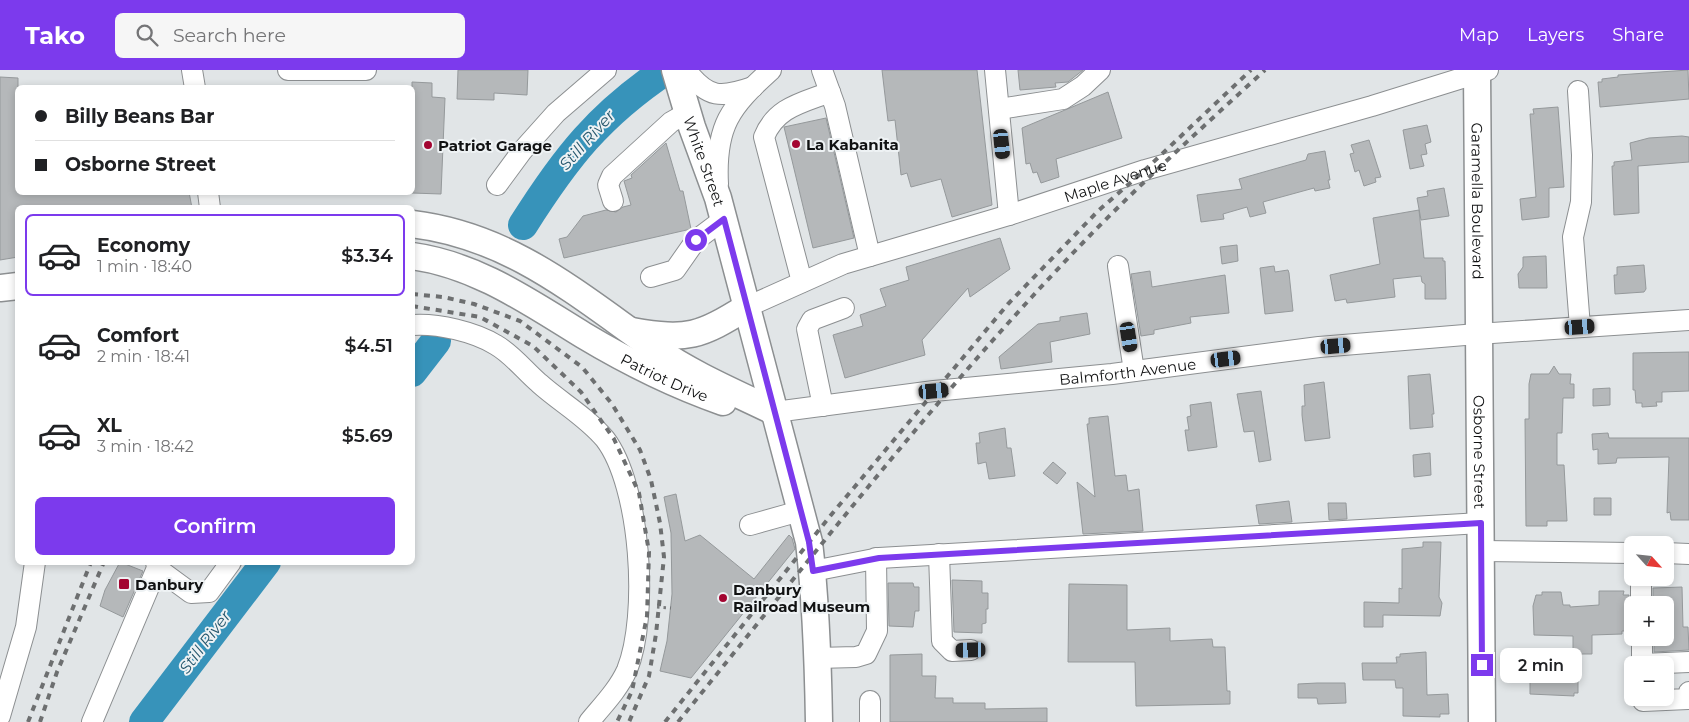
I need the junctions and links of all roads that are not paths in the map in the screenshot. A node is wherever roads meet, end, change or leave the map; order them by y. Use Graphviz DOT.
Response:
graph roads {
  1 [pos="192,70"];
  2 [pos="288,70"];
  3 [pos="302,70"];
  4 [pos="366,70"];
  5 [pos="606,70"];
  6 [pos="675,70"];
  7 [pos="771,70"];
  8 [pos="822,70"];
  9 [pos="995,70"];
  10 [pos="1098,70"];
  11 [pos="1481,71"];
  12 [pos="194,85"];
  13 [pos="753,87"];
  14 [pos="688,91"];
  15 [pos="1578,91"];
  16 [pos="830,92"];
  17 [pos="998,109"];
  18 [pos="497,185"];
  19 [pos="613,201"];
  20 [pos="721,209"];
  21 [pos="1009,215"];
  22 [pos="415,224"];
  23 [pos="870,256"];
  24 [pos="415,257"];
  25 [pos="1118,266"];
  26 [pos="651,277"];
  27 [pos="802,282"];
  28 [pos="15,286"];
  29 [pos="0,288"];
  30 [pos="747,307"];
  31 [pos="844,308"];
  32 [pos="1689,320"];
  33 [pos="415,325"];
  34 [pos="1580,327"];
  35 [pos="631,331"];
  36 [pos="1477,334"];
  37 [pos="1134,371"];
  38 [pos="823,406"];
  39 [pos="775,412"];
  40 [pos="800,511"];
  41 [pos="1481,523"];
  42 [pos="750,525"];
  43 [pos="1481,551"];
  44 [pos="1624,553"];
  45 [pos="1674,553"];
  46 [pos="939,554"];
  47 [pos="1689,554"];
  48 [pos="876,558"];
  49 [pos="35,565"];
  50 [pos="157,565"];
  51 [pos="229,565"];
  52 [pos="813,571"];
  53 [pos="971,650"];
  54 [pos="818,658"];
  55 [pos="1689,662"];
  56 [pos="1674,663"];
  57 [pos="1689,692"];
  58 [pos="1674,700"];
  59 [pos="870,701"];
  60 [pos="0,716"];
  61 [pos="92,722"];
  62 [pos="589,722"];
  63 [pos="819,722"];
  64 [pos="870,722"];
  65 [pos="1482,722"];
  1 -- 12 [label="street"];
  2 -- 3 [label="street"];
  3 -- 4 [label="street"];
  5 -- 18 [label="street"];
  6 -- 14 [label="main road, White Street"];
  7 -- 13 [label="street"];
  8 -- 16 [label="street"];
  9 -- 17 [label="street"];
  10 -- 17 [label="street"];
  11 -- 21 [label="street, Maple Avenue"];
  11 -- 36 [label="main road, Garamella Boulevard"];
  13 -- 14 [label="street"];
  13 -- 20 [label="street"];
  14 -- 19 [label="street"];
  14 -- 20 [label="main road, White Street"];
  15 -- 34 [label="street"];
  16 -- 23 [label="street"];
  16 -- 27 [label="street"];
  17 -- 21 [label="street"];
  20 -- 26 [label="street"];
  20 -- 30 [label="main road, White Street"];
  21 -- 23 [label="street, Maple Avenue"];
  22 -- 35 [label="main road, Patriot Drive"];
  23 -- 27 [label="street, Maple Avenue"];
  24 -- 39 [label="main road, Patriot Drive"];
  25 -- 37 [label="street"];
  27 -- 30 [label="street, Maple Avenue"];
  28 -- 29 [label="main road"];
  30 -- 35 [label="main road, Patriot Drive"];
  30 -- 39 [label="main road, White Street"];
  31 -- 38 [label="street"];
  32 -- 34 [label="street, Balmforth Avenue"];
  33 -- 62 [label="street"];
  34 -- 36 [label="street, Balmforth Avenue"];
  35 -- 39 [label="main road, Patriot Drive"];
  36 -- 37 [label="street, Balmforth Avenue"];
  36 -- 41 [label="main road, Osborne Street"];
  37 -- 38 [label="street, Balmforth Avenue"];
  38 -- 39 [label="street, Balmforth Avenue"];
  39 -- 40 [label="main road, White Street"];
  40 -- 42 [label="street"];
  40 -- 52 [label="main road, White Street"];
  41 -- 43 [label="main road, Osborne Street"];
  41 -- 46 [label="street"];
  43 -- 44 [label="street"];
  43 -- 65 [label="main road, Osborne Street"];
  45 -- 47 [label="street"];
  46 -- 48 [label="street"];
  46 -- 53 [label="street"];
  48 -- 52 [label="street"];
  48 -- 54 [label="street"];
  49 -- 60 [label="street"];
  50 -- 51 [label="street"];
  50 -- 61 [label="street"];
  52 -- 54 [label="main road, White Street"];
  54 -- 63 [label="main road, White Street"];
  55 -- 56 [label="street"];
  57 -- 58 [label="street"];
  59 -- 64 [label="street"];
}
